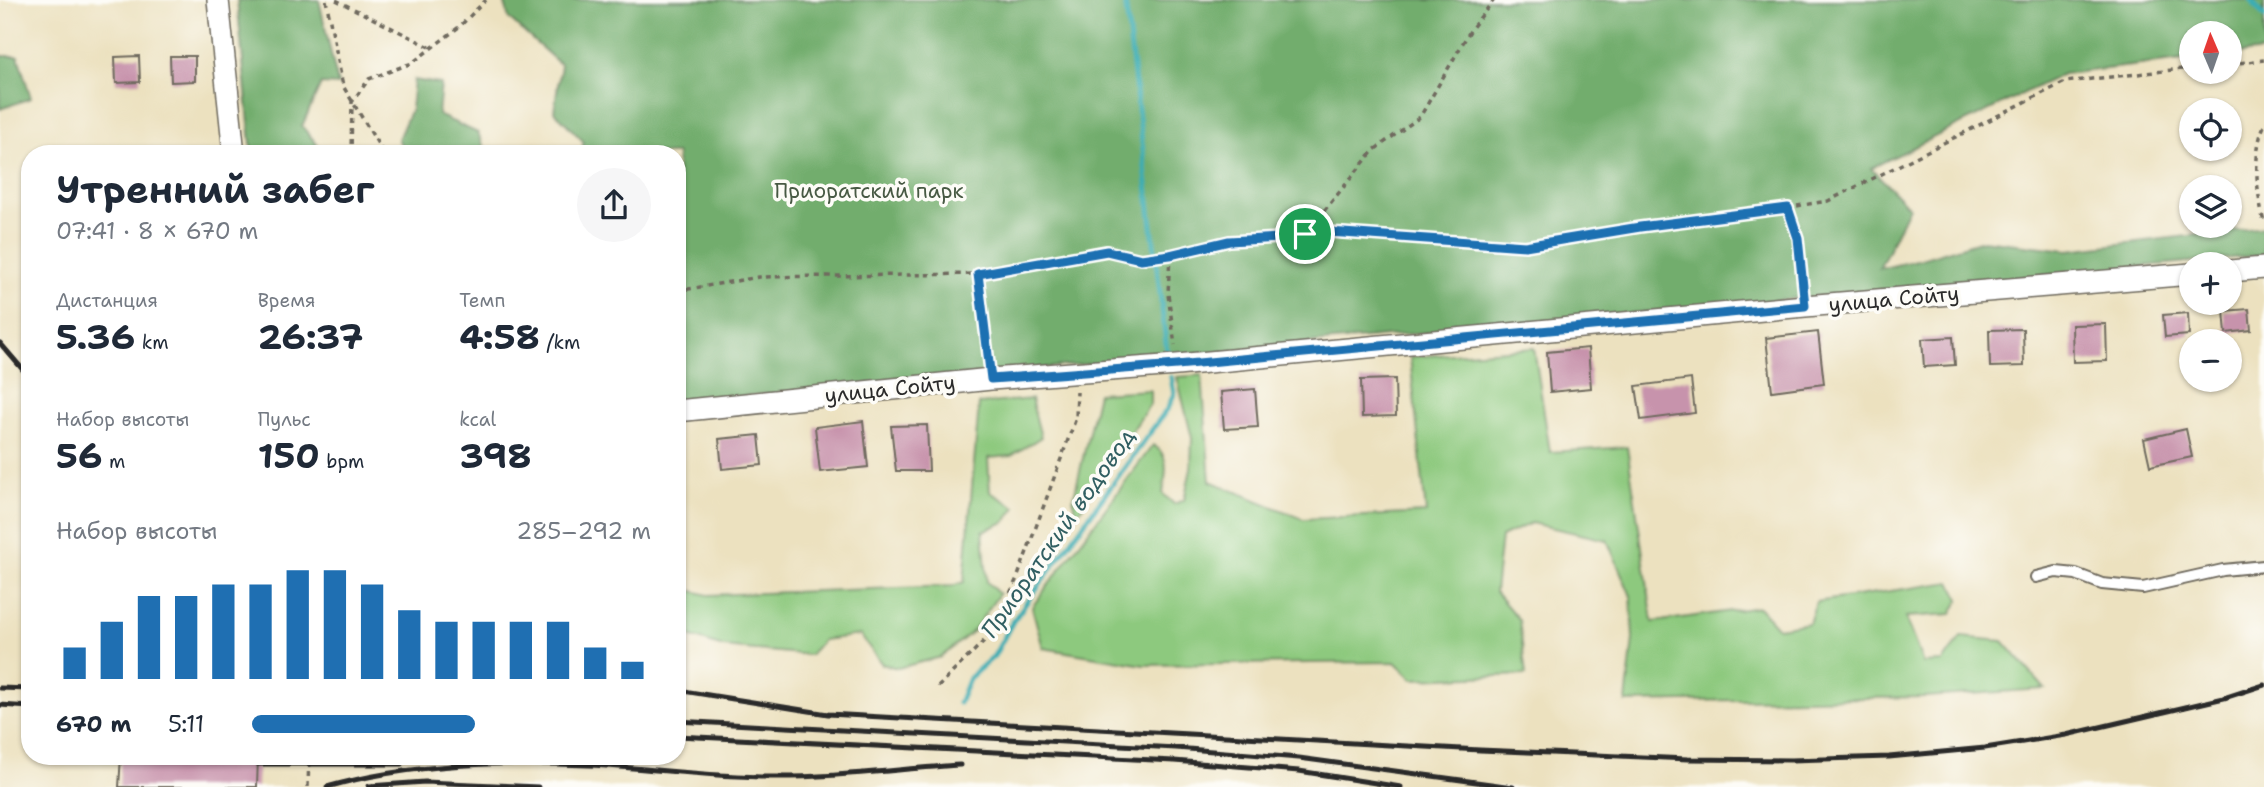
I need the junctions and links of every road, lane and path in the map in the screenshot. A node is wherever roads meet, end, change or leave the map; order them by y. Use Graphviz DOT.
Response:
graph roads {
  1 [pos="218,0"];
  2 [pos="326,0"];
  3 [pos="336,0"];
  4 [pos="486,0"];
  5 [pos="1494,0"];
  6 [pos="432,48"];
  7 [pos="2264,60"];
  8 [pos="2242,63"];
  9 [pos="2179,69"];
  10 [pos="352,102"];
  11 [pos="2264,127"];
  12 [pos="233,145"];
  13 [pos="351,145"];
  14 [pos="378,145"];
  15 [pos="1788,208"];
  16 [pos="2264,222"];
  17 [pos="1305,234"];
  18 [pos="1170,255"];
  19 [pos="2264,268"];
  20 [pos="2242,270"];
  21 [pos="978,274"];
  22 [pos="2179,275"];
  23 [pos="686,289"];
  24 [pos="1805,306"];
  25 [pos="1177,365"];
  26 [pos="1077,372"];
  27 [pos="991,379"];
  28 [pos="686,410"];
  29 [pos="2264,566"];
  30 [pos="2036,578"];
  31 [pos="938,687"];
  32 [pos="309,765"];
  33 [pos="308,787"];
  1 -- 12 [label="street"];
  2 -- 10 [label="path"];
  3 -- 6 [label="path"];
  4 -- 6 [label="path"];
  5 -- 17 [label="path"];
  6 -- 10 [label="path"];
  7 -- 8 [label="path"];
  9 -- 15 [label="path"];
  10 -- 13 [label="path"];
  10 -- 14 [label="path"];
  11 -- 16 [label="path"];
  15 -- 17 [label="path"];
  15 -- 24 [label="path"];
  17 -- 18 [label="path"];
  18 -- 21 [label="path"];
  18 -- 25 [label="path"];
  19 -- 20 [label="street"];
  21 -- 23 [label="path"];
  21 -- 27 [label="path"];
  22 -- 24 [label="street, улица Сойту"];
  24 -- 25 [label="street, улица Сойту"];
  25 -- 26 [label="street, улица Сойту"];
  26 -- 27 [label="street, улица Сойту"];
  26 -- 31 [label="path"];
  27 -- 28 [label="street, улица Сойту"];
  29 -- 30 [label="lane"];
  32 -- 33 [label="path"];
}
